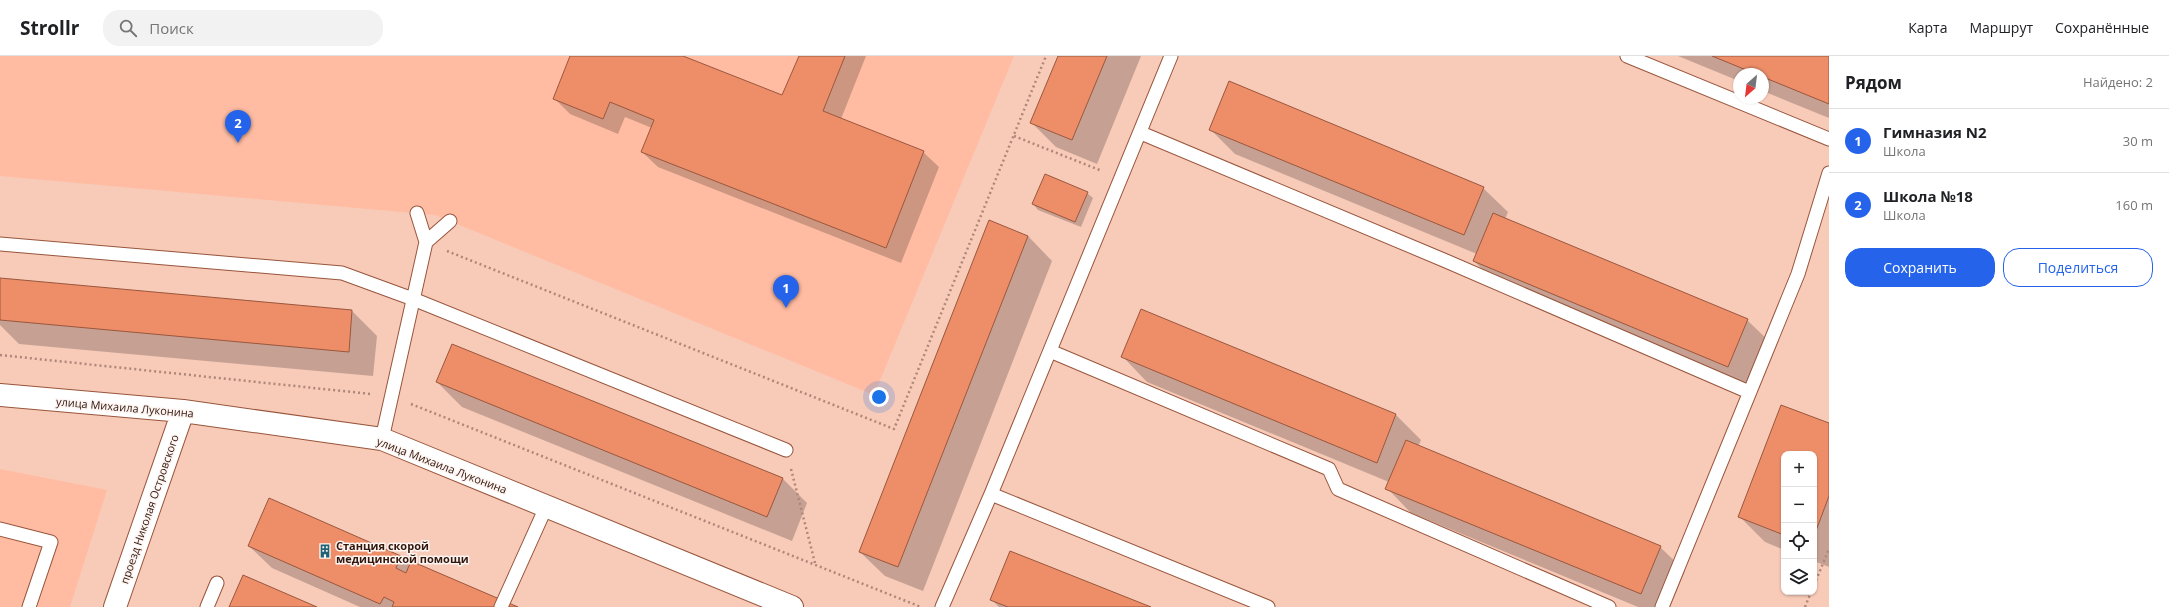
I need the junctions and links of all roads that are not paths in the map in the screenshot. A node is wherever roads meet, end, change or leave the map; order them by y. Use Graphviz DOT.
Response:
graph roads {
  1 [pos="1171,56"];
  2 [pos="1627,56"];
  3 [pos="1140,133"];
  4 [pos="1829,139"];
  5 [pos="1829,173"];
  6 [pos="416,213"];
  7 [pos="450,221"];
  8 [pos="426,242"];
  9 [pos="0,244"];
  10 [pos="413,299"];
  11 [pos="1050,351"];
  12 [pos="1749,392"];
  13 [pos="0,395"];
  14 [pos="183,411"];
  15 [pos="382,440"];
  16 [pos="786,450"];
  17 [pos="991,494"];
  18 [pos="546,507"];
  19 [pos="0,529"];
  20 [pos="217,583"];
  21 [pos="29,607"];
  22 [pos="115,607"];
  23 [pos="207,607"];
  24 [pos="500,607"];
  25 [pos="792,607"];
  26 [pos="942,607"];
  27 [pos="1268,607"];
  28 [pos="1609,607"];
  29 [pos="1662,607"];
  1 -- 3 [label="lane"];
  2 -- 4 [label="lane"];
  3 -- 11 [label="lane"];
  3 -- 12 [label="lane"];
  5 -- 12 [label="lane"];
  6 -- 8 [label="lane"];
  7 -- 8 [label="lane"];
  8 -- 10 [label="lane"];
  9 -- 10 [label="lane"];
  10 -- 15 [label="lane"];
  10 -- 16 [label="lane"];
  11 -- 17 [label="lane"];
  11 -- 28 [label="lane"];
  12 -- 29 [label="lane"];
  13 -- 14 [label="main road, улица Михаила Луконина"];
  14 -- 15 [label="main road, улица Михаила Луконина"];
  14 -- 22 [label="main road, проезд Николая Островского"];
  15 -- 18 [label="main road, улица Михаила Луконина"];
  17 -- 26 [label="lane"];
  17 -- 27 [label="lane"];
  18 -- 24 [label="lane"];
  18 -- 25 [label="main road, улица Михаила Луконина"];
  19 -- 21 [label="lane"];
  20 -- 23 [label="lane"];
}
